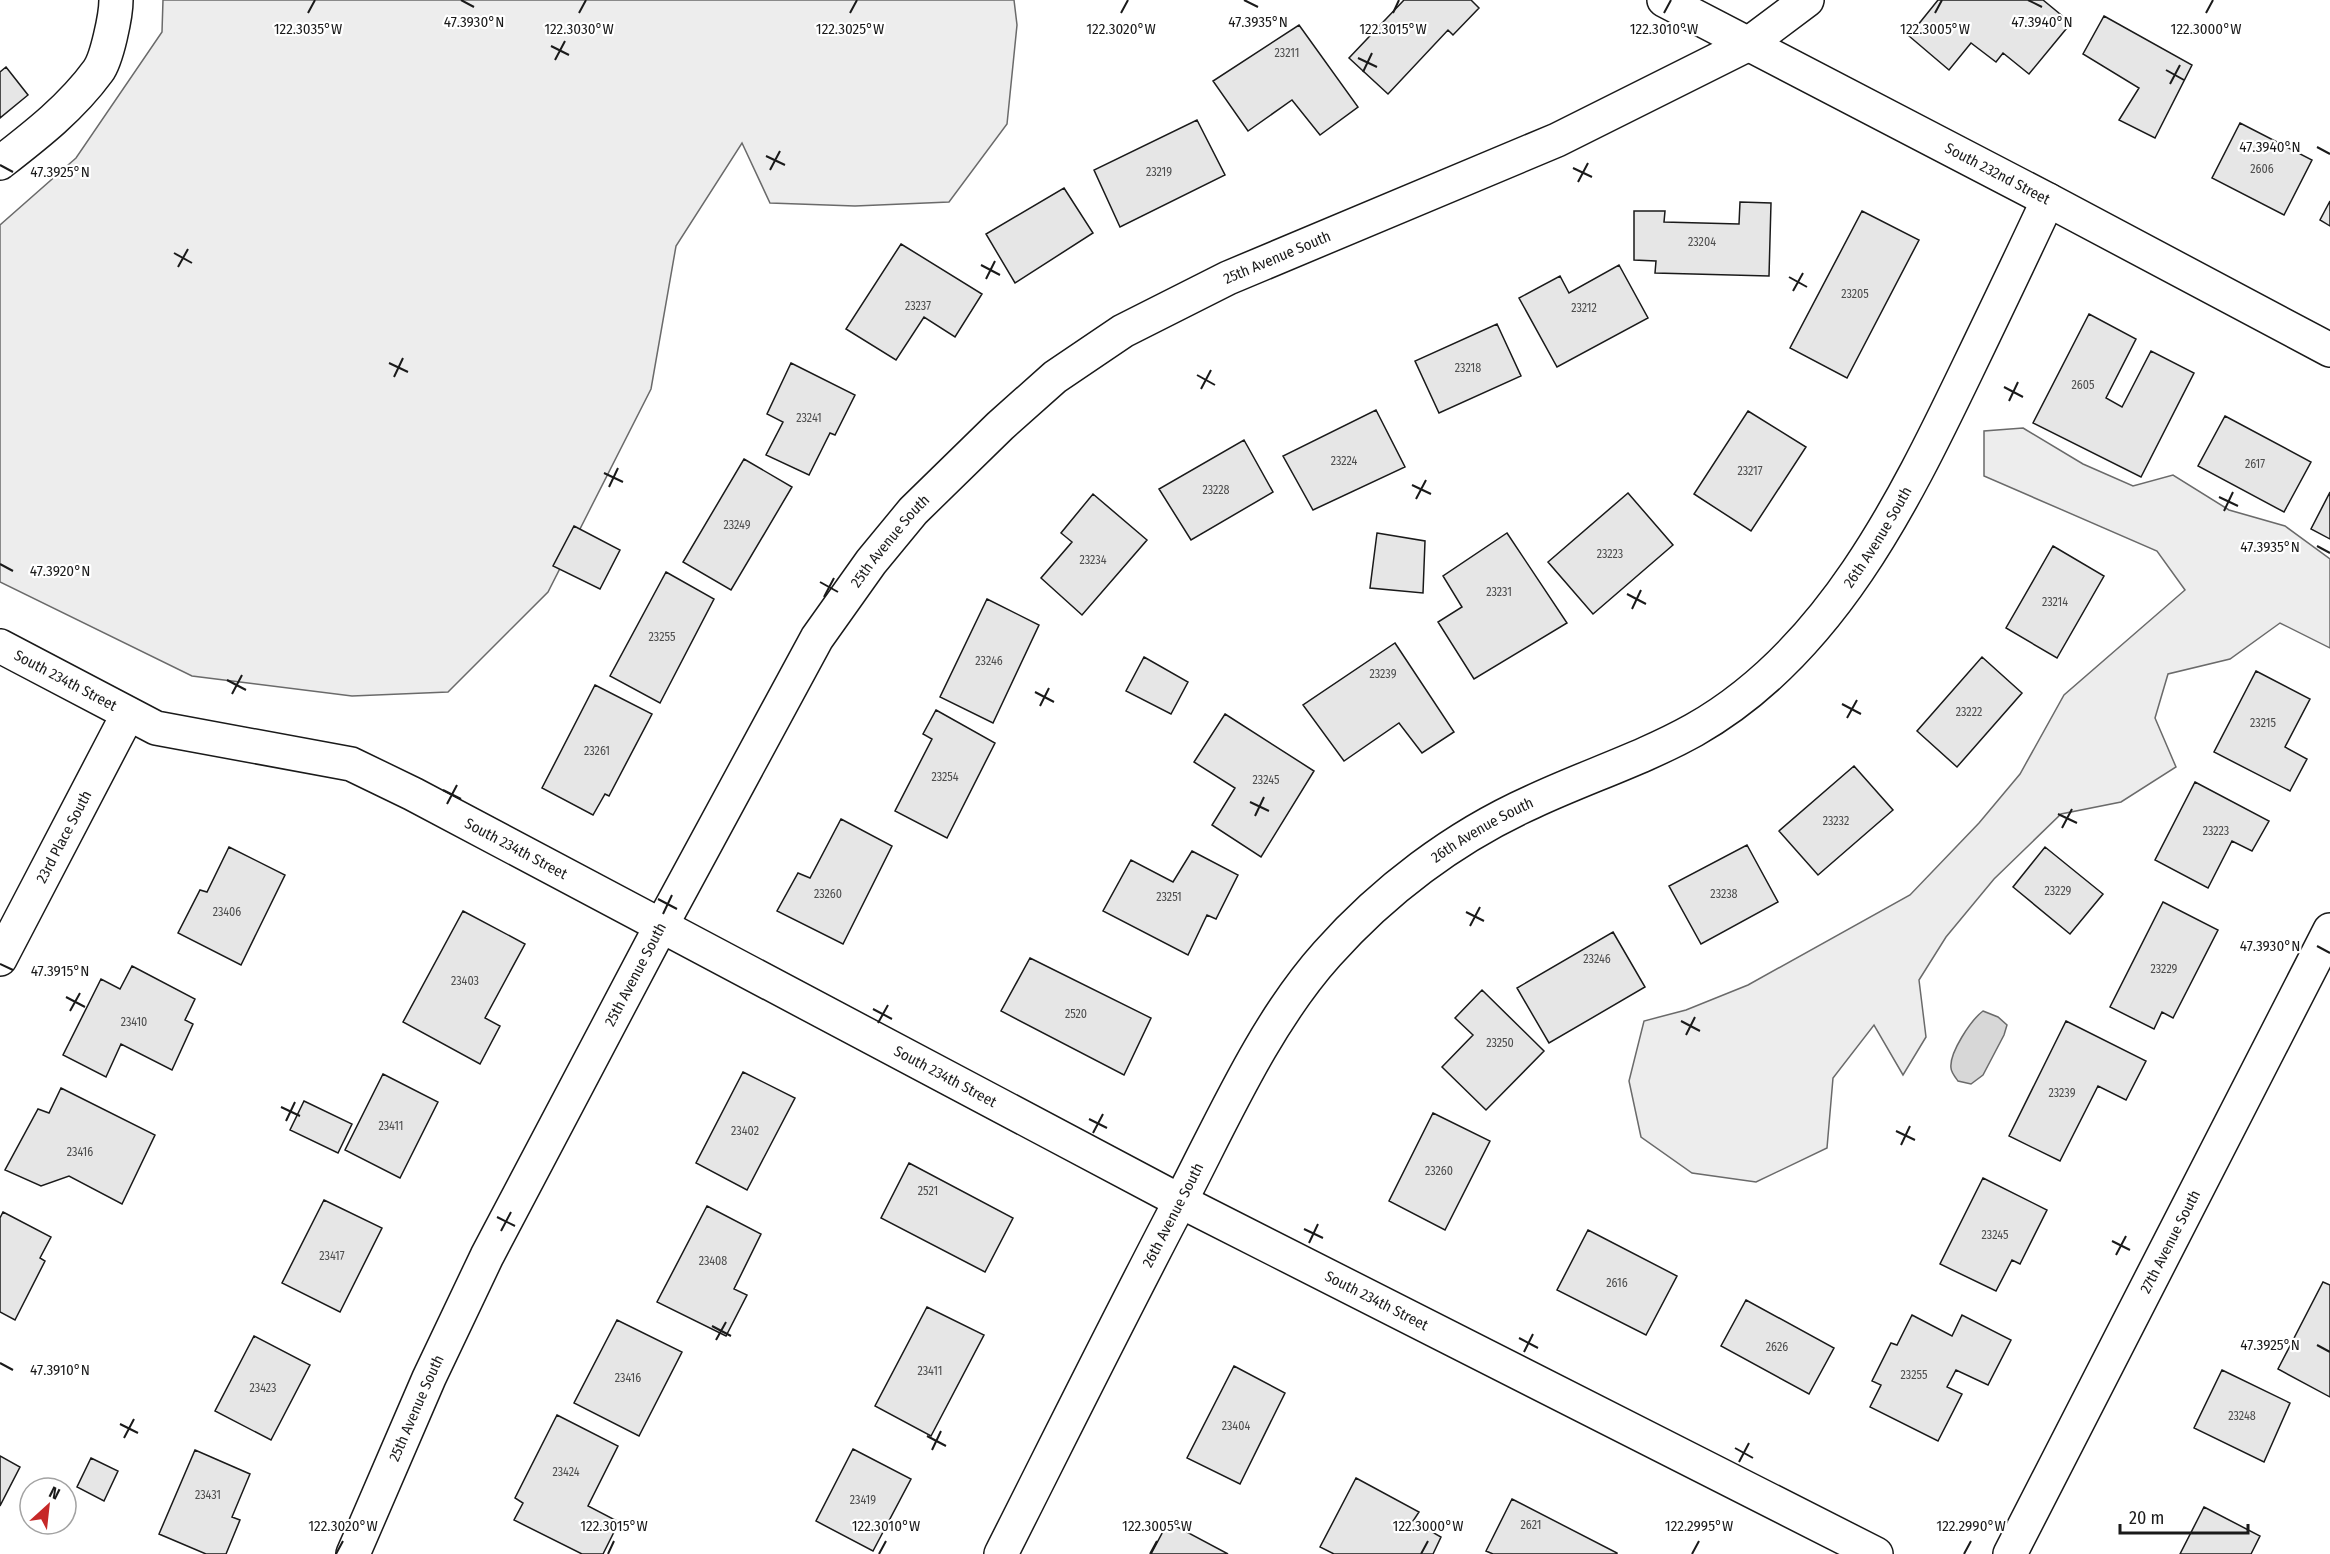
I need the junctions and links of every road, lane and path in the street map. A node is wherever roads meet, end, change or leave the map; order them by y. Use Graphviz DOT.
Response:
graph roads {
  1 [pos="116,0"];
  2 [pos="1664,0"];
  3 [pos="1807,0"];
  4 [pos="1747,45"];
  5 [pos="0,163"];
  6 [pos="2048,200"];
  7 [pos="2330,350"];
  8 [pos="0,645"];
  9 [pos="128,714"];
  10 [pos="661,926"];
  11 [pos="2330,930"];
  12 [pos="0,959"];
  13 [pos="1180,1201"];
  14 [pos="353,1554"];
  15 [pos="1001,1554"];
  16 [pos="1876,1554"];
  17 [pos="2010,1554"];
  1 -- 5 [label="street"];
  2 -- 4 [label="street, South 232nd Street"];
  3 -- 4 [label="street, 25th Avenue South"];
  4 -- 6 [label="street, South 232nd Street"];
  4 -- 10 [label="street, 25th Avenue South"];
  6 -- 7 [label="street, South 232nd Street"];
  6 -- 13 [label="street, 26th Avenue South"];
  8 -- 9 [label="street, South 234th Street"];
  9 -- 10 [label="street, South 234th Street"];
  9 -- 12 [label="street, 23rd Place South"];
  10 -- 13 [label="street, South 234th Street"];
  10 -- 14 [label="street, 25th Avenue South"];
  11 -- 17 [label="street, 27th Avenue South"];
  13 -- 15 [label="street, 26th Avenue South"];
  13 -- 16 [label="street, South 234th Street"];
}
